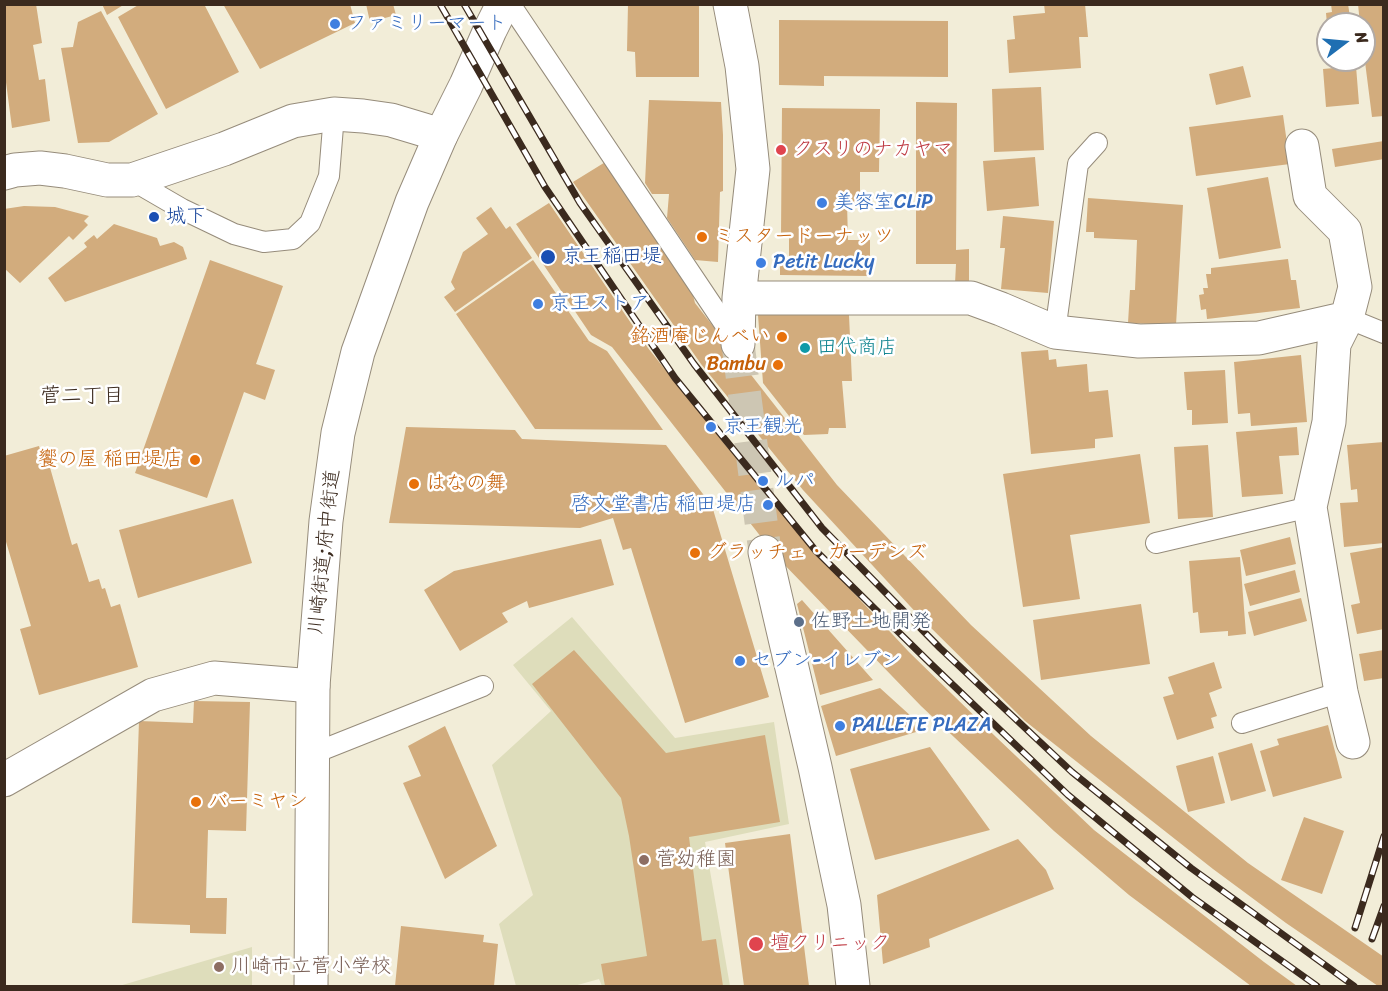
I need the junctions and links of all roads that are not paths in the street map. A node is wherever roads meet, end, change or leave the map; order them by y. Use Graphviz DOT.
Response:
graph roads {
  1 [pos="504,4"];
  2 [pos="510,4"];
  3 [pos="730,4"];
  4 [pos="334,114"];
  5 [pos="441,135"];
  6 [pos="1097,143"];
  7 [pos="1302,146"];
  8 [pos="4,173"];
  9 [pos="132,180"];
  10 [pos="740,298"];
  11 [pos="1347,318"];
  12 [pos="1055,332"];
  13 [pos="1383,333"];
  14 [pos="738,344"];
  15 [pos="1310,507"];
  16 [pos="1156,543"];
  17 [pos="765,552"];
  18 [pos="312,686"];
  19 [pos="483,686"];
  20 [pos="1341,692"];
  21 [pos="1242,723"];
  22 [pos="1353,742"];
  23 [pos="312,754"];
  24 [pos="4,780"];
  25 [pos="311,987"];
  26 [pos="853,987"];
  1 -- 5 [label="street, 川崎街道;府中街道"];
  2 -- 14 [label="lane"];
  3 -- 10 [label="street"];
  4 -- 5 [label="street"];
  4 -- 9 [label="street"];
  4 -- 9 [label="lane"];
  5 -- 18 [label="street, 川崎街道;府中街道"];
  6 -- 12 [label="lane"];
  7 -- 11 [label="street"];
  8 -- 9 [label="street"];
  10 -- 12 [label="street"];
  10 -- 14 [label="street"];
  11 -- 12 [label="street"];
  11 -- 13 [label="lane"];
  11 -- 15 [label="street"];
  15 -- 16 [label="lane"];
  15 -- 20 [label="street"];
  17 -- 26 [label="street"];
  18 -- 23 [label="street, 川崎街道;府中街道"];
  18 -- 24 [label="street"];
  19 -- 23 [label="lane"];
  20 -- 21 [label="lane"];
  20 -- 22 [label="street"];
  23 -- 25 [label="street, 川崎街道;府中街道"];
}
